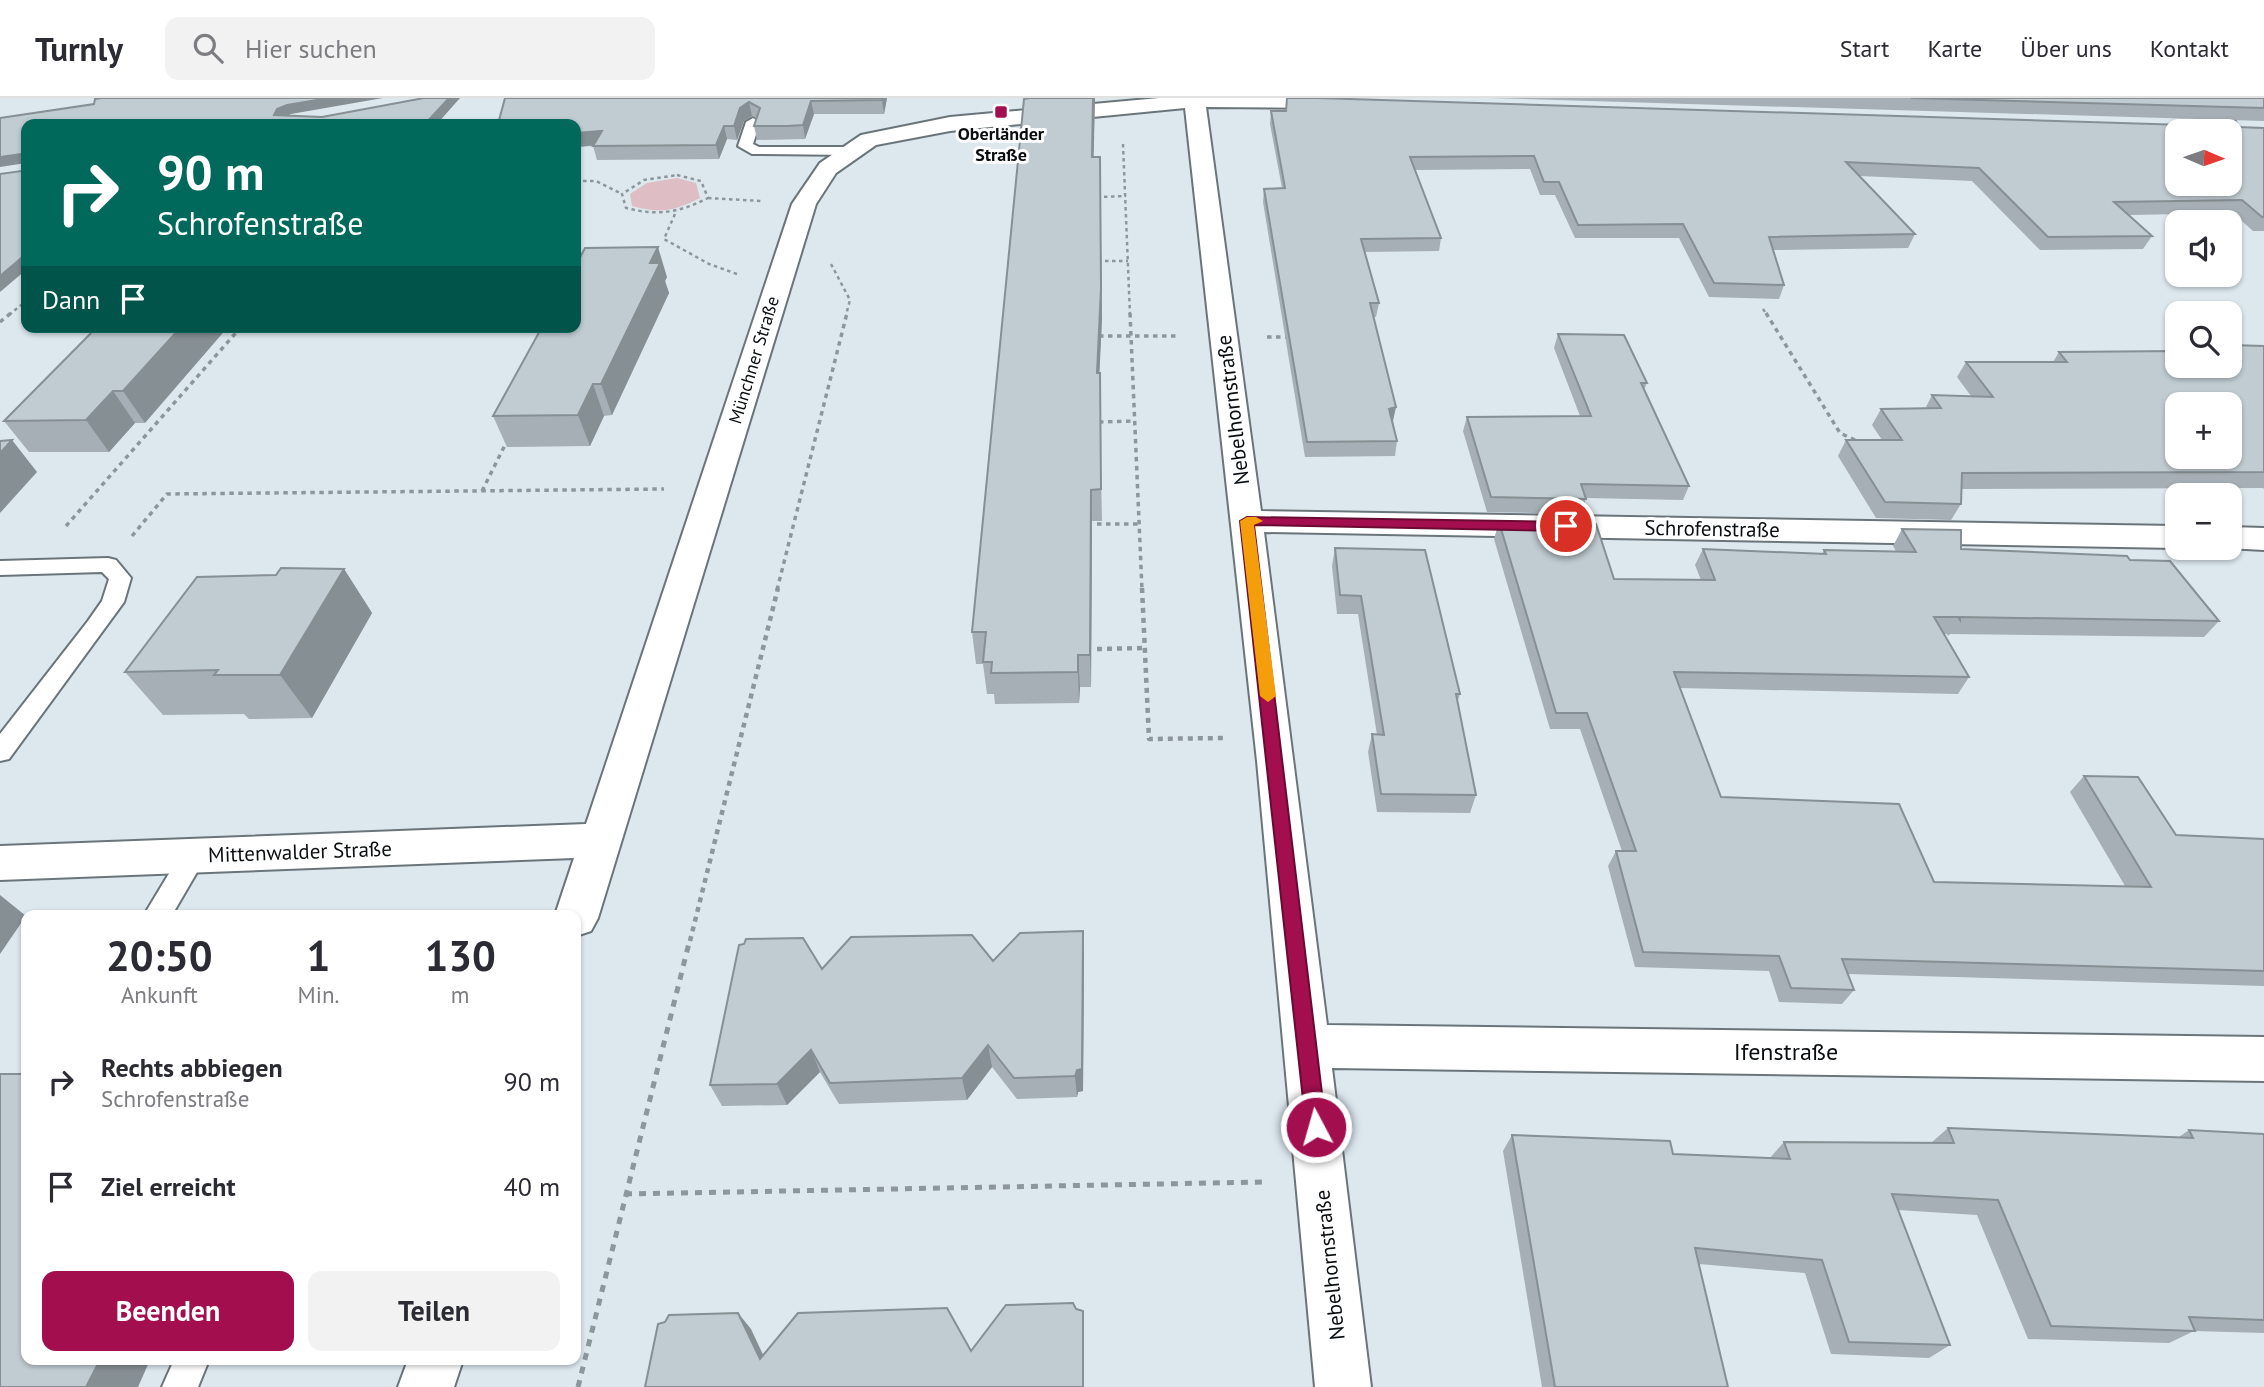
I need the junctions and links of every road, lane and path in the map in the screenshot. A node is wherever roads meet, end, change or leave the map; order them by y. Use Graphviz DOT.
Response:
graph roads {
  1 [pos="1195,99"];
  2 [pos="1356,103"];
  3 [pos="753,122"];
  4 [pos="1123,134"];
  5 [pos="853,151"];
  6 [pos="581,181"];
  7 [pos="622,194"];
  8 [pos="1125,196"];
  9 [pos="1097,197"];
  10 [pos="708,198"];
  11 [pos="804,204"];
  12 [pos="675,214"];
  13 [pos="828,258"];
  14 [pos="1098,261"];
  15 [pos="1128,261"];
  16 [pos="776,288"];
  17 [pos="21,305"];
  18 [pos="1763,309"];
  19 [pos="0,322"];
  20 [pos="236,333"];
  21 [pos="1099,336"];
  22 [pos="1131,336"];
  23 [pos="1291,337"];
  24 [pos="1224,338"];
  25 [pos="1135,421"];
  26 [pos="1099,422"];
  27 [pos="510,435"];
  28 [pos="1863,444"];
  29 [pos="713,488"];
  30 [pos="482,491"];
  31 [pos="1247,521"];
  32 [pos="1097,524"];
  33 [pos="1140,524"];
  34 [pos="2165,537"];
  35 [pos="2242,538"];
  36 [pos="2264,538"];
  37 [pos="108,565"];
  38 [pos="30,567"];
  39 [pos="0,568"];
  40 [pos="1145,648"];
  41 [pos="1097,649"];
  42 [pos="1273,738"];
  43 [pos="0,752"];
  44 [pos="601,840"];
  45 [pos="194,855"];
  46 [pos="0,863"];
  47 [pos="161,910"];
  48 [pos="579,910"];
  49 [pos="1308,1046"];
  50 [pos="2264,1059"];
  51 [pos="1322,1181"];
  52 [pos="625,1194"];
  53 [pos="190,1365"];
  54 [pos="433,1365"];
  55 [pos="180,1387"];
  56 [pos="426,1387"];
  57 [pos="578,1387"];
  58 [pos="1343,1387"];
  1 -- 2 [label="street"];
  1 -- 5 [label="street, Münchner Straße"];
  1 -- 24 [label="street, Nebelhornstraße"];
  3 -- 5 [label="lane"];
  4 -- 8 [label="path"];
  5 -- 11 [label="street, Münchner Straße"];
  6 -- 7 [label="path"];
  7 -- 10 [label="path"];
  7 -- 12 [label="path"];
  8 -- 9 [label="path"];
  8 -- 15 [label="path"];
  10 -- 11 [label="path"];
  10 -- 12 [label="path"];
  11 -- 16 [label="street, Münchner Straße"];
  12 -- 16 [label="path"];
  13 -- 52 [label="path"];
  14 -- 15 [label="path"];
  15 -- 22 [label="path"];
  16 -- 29 [label="street, Münchner Straße"];
  17 -- 19 [label="path"];
  18 -- 28 [label="path"];
  20 -- 38 [label="path"];
  21 -- 22 [label="path"];
  22 -- 25 [label="path"];
  23 -- 24 [label="path"];
  24 -- 31 [label="street, Nebelhornstraße"];
  25 -- 26 [label="path"];
  25 -- 33 [label="path"];
  27 -- 30 [label="path"];
  29 -- 30 [label="path"];
  29 -- 44 [label="street, Münchner Straße"];
  30 -- 37 [label="path"];
  31 -- 34 [label="street, Schrofenstraße"];
  31 -- 42 [label="street, Nebelhornstraße"];
  32 -- 33 [label="path"];
  33 -- 40 [label="path"];
  35 -- 36 [label="street"];
  37 -- 38 [label="lane"];
  37 -- 43 [label="lane"];
  38 -- 39 [label="lane"];
  40 -- 41 [label="path"];
  40 -- 42 [label="path"];
  42 -- 49 [label="street, Nebelhornstraße"];
  44 -- 45 [label="street, Mittenwalder Straße"];
  44 -- 48 [label="street, Münchner Straße"];
  45 -- 46 [label="street, Mittenwalder Straße"];
  45 -- 47 [label="lane"];
  49 -- 50 [label="street, Ifenstraße"];
  49 -- 51 [label="street, Nebelhornstraße"];
  51 -- 52 [label="path"];
  51 -- 58 [label="street, Nebelhornstraße"];
  52 -- 57 [label="path"];
  53 -- 55 [label="lane"];
  54 -- 56 [label="street"];
}
